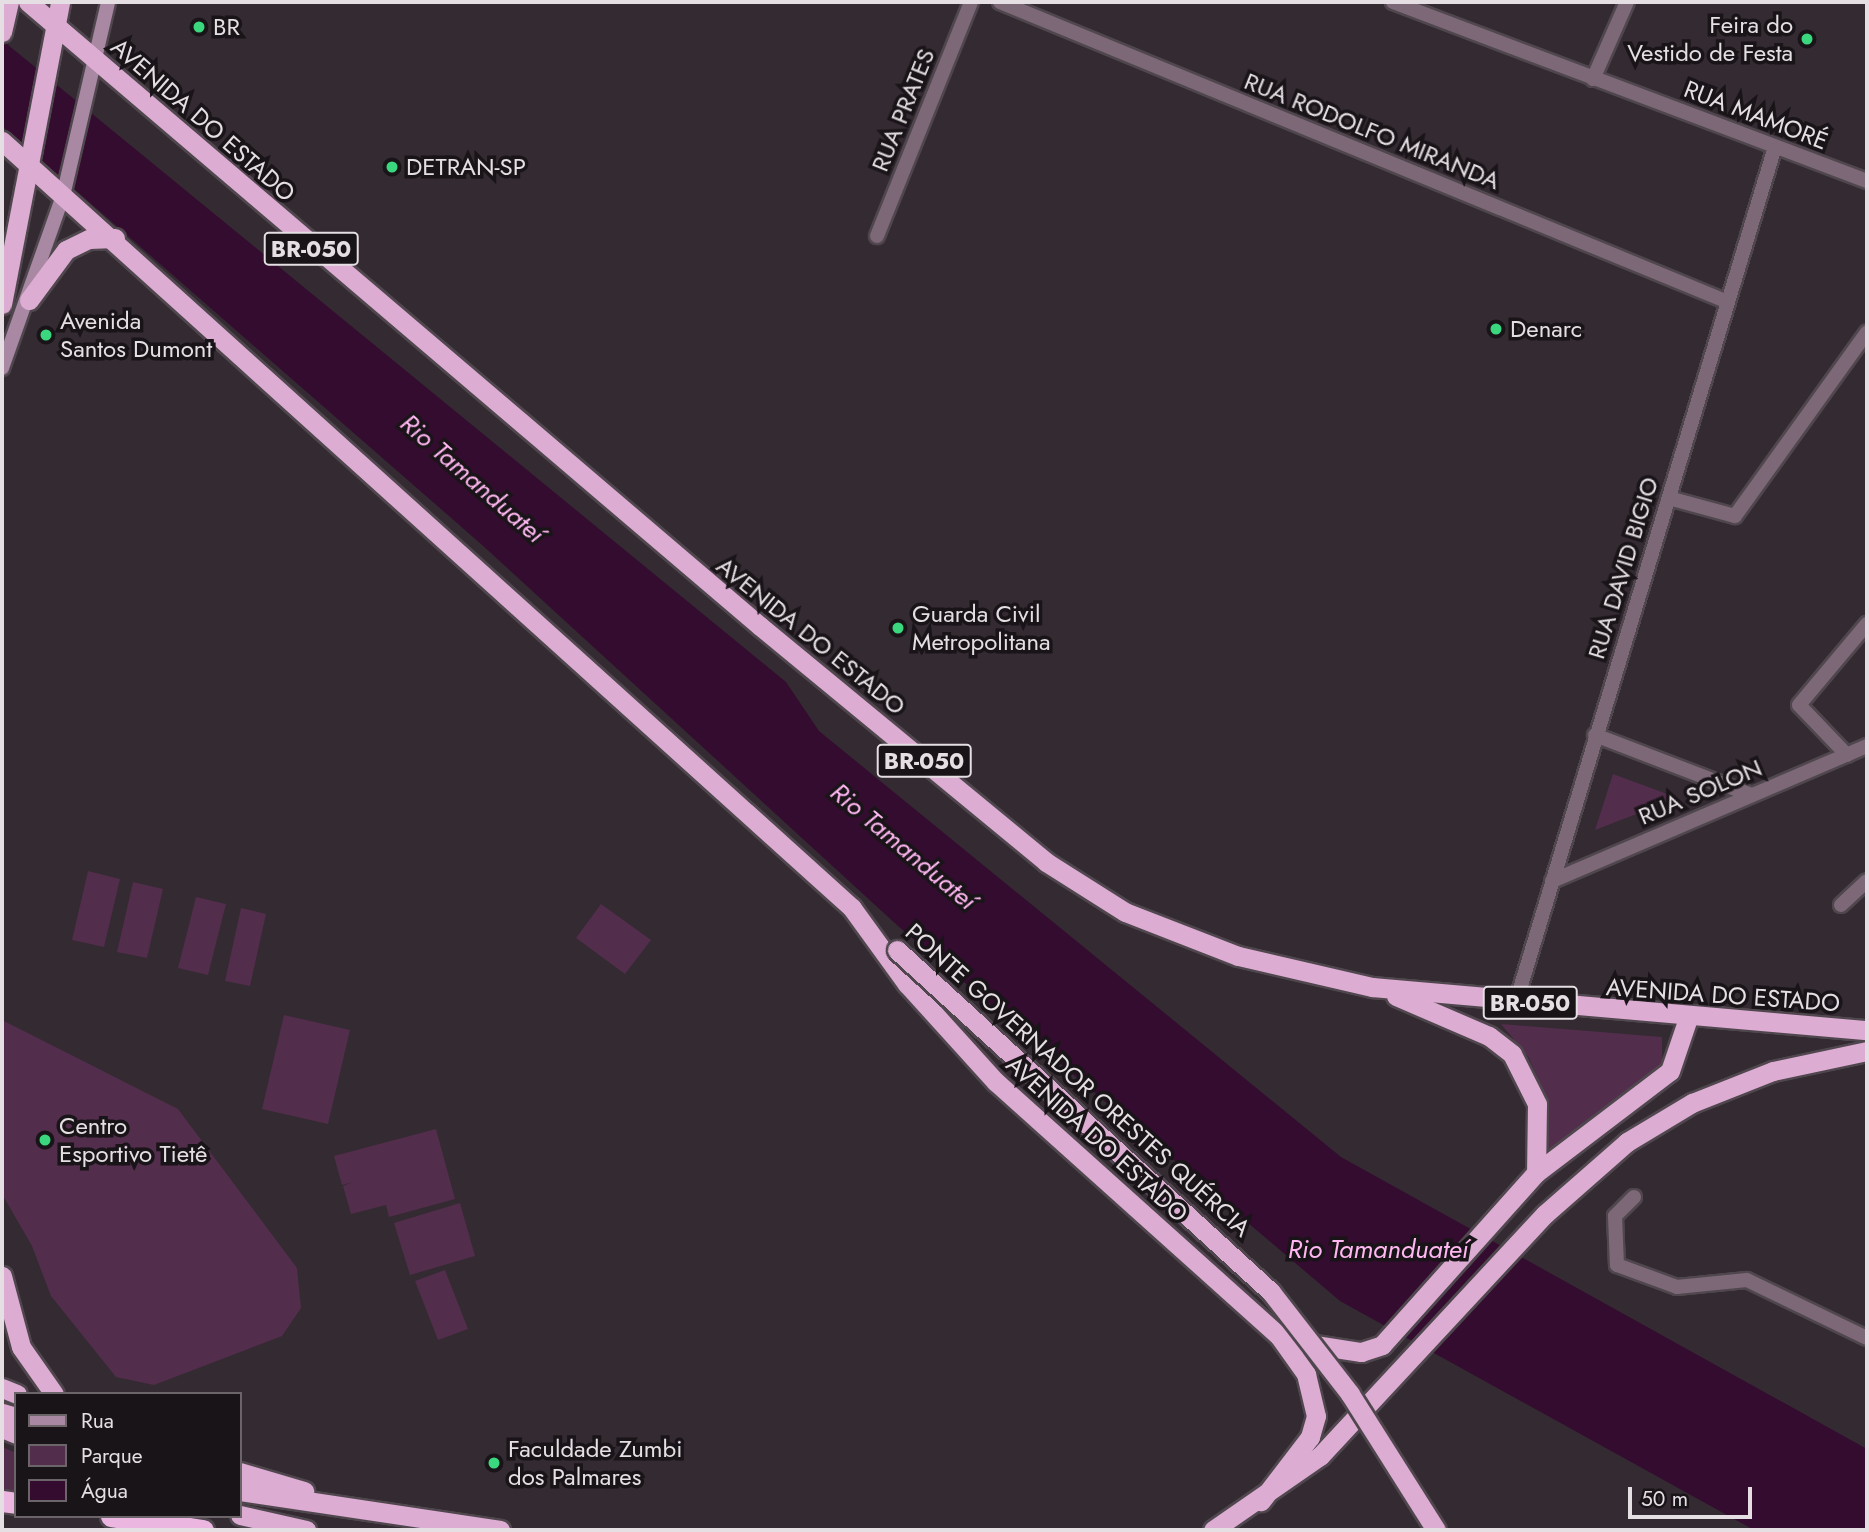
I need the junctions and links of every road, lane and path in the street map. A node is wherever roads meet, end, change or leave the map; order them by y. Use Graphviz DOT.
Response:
graph roads {
  1 [pos="9,2"];
  2 [pos="28,2"];
  3 [pos="60,2"];
  4 [pos="108,2"];
  5 [pos="971,2"];
  6 [pos="1000,2"];
  7 [pos="1393,2"];
  8 [pos="1627,2"];
  9 [pos="56,24"];
  10 [pos="3,28"];
  11 [pos="96,59"];
  12 [pos="1593,79"];
  13 [pos="2,141"];
  14 [pos="1775,146"];
  15 [pos="32,162"];
  16 [pos="1867,181"];
  17 [pos="65,190"];
  18 [pos="877,236"];
  19 [pos="115,238"];
  20 [pos="29,300"];
  21 [pos="1728,302"];
  22 [pos="2,304"];
  23 [pos="1867,332"];
  24 [pos="2,368"];
  25 [pos="1669,498"];
  26 [pos="1867,624"];
  27 [pos="1595,735"];
  28 [pos="1867,747"];
  29 [pos="1847,755"];
  30 [pos="1751,795"];
  31 [pos="1552,881"];
  32 [pos="1867,881"];
  33 [pos="1841,905"];
  34 [pos="852,908"];
  35 [pos="1372,987"];
  36 [pos="1516,1002"];
  37 [pos="1688,1018"];
  38 [pos="1867,1030"];
  39 [pos="1867,1051"];
  40 [pos="1536,1173"];
  41 [pos="1634,1197"];
  42 [pos="2,1276"];
  43 [pos="1279,1336"];
  44 [pos="1867,1338"];
  45 [pos="53,1392"];
  46 [pos="242,1473"];
  47 [pos="242,1491"];
  48 [pos="1261,1502"];
  49 [pos="356,1506"];
  50 [pos="242,1515"];
  51 [pos="124,1518"];
  52 [pos="202,1530"];
  53 [pos="306,1530"];
  54 [pos="500,1530"];
  55 [pos="1213,1530"];
  56 [pos="1436,1530"];
  1 -- 10 [label="highway"];
  2 -- 9 [label="highway, AVENIDA DO ESTADO / BR-050"];
  3 -- 9 [label="highway"];
  4 -- 11 [label="main road"];
  5 -- 18 [label="street, RUA PRATES"];
  6 -- 21 [label="street, RUA RODOLFO MIRANDA"];
  7 -- 12 [label="street, RUA MAMORÉ"];
  8 -- 12 [label="street"];
  9 -- 11 [label="highway, AVENIDA DO ESTADO / BR-050"];
  9 -- 15 [label="highway"];
  11 -- 17 [label="main road"];
  11 -- 35 [label="highway, AVENIDA DO ESTADO / BR-050"];
  12 -- 14 [label="street, RUA MAMORÉ"];
  13 -- 15 [label="highway, AVENIDA DO ESTADO"];
  14 -- 16 [label="street, RUA MAMORÉ"];
  14 -- 21 [label="street, RUA DAVID BIGIO"];
  15 -- 17 [label="highway, AVENIDA DO ESTADO"];
  15 -- 22 [label="highway"];
  17 -- 19 [label="highway, AVENIDA DO ESTADO"];
  17 -- 20 [label="main road"];
  19 -- 20 [label="highway"];
  19 -- 34 [label="highway, AVENIDA DO ESTADO"];
  20 -- 24 [label="main road"];
  21 -- 25 [label="street, RUA DAVID BIGIO"];
  23 -- 25 [label="street"];
  25 -- 27 [label="street, RUA DAVID BIGIO"];
  26 -- 29 [label="street"];
  27 -- 30 [label="street"];
  27 -- 31 [label="street, RUA DAVID BIGIO"];
  28 -- 29 [label="street, RUA SOLON"];
  29 -- 30 [label="street, RUA SOLON"];
  30 -- 31 [label="street, RUA SOLON"];
  31 -- 36 [label="street, RUA DAVID BIGIO"];
  32 -- 33 [label="street"];
  34 -- 43 [label="highway, AVENIDA DO ESTADO"];
  34 -- 56 [label="highway, PONTE GOVERNADOR ORESTES QUÉRCIA, bridge"];
  35 -- 36 [label="highway, AVENIDA DO ESTADO / BR-050"];
  35 -- 40 [label="highway"];
  36 -- 37 [label="highway, AVENIDA DO ESTADO / BR-050"];
  37 -- 38 [label="highway, AVENIDA DO ESTADO / BR-050"];
  37 -- 40 [label="highway"];
  39 -- 48 [label="highway"];
  40 -- 43 [label="highway, AVENIDA DO ESTADO"];
  41 -- 44 [label="street"];
  42 -- 45 [label="highway"];
  43 -- 48 [label="highway, AVENIDA DO ESTADO"];
  46 -- 49 [label="highway"];
  47 -- 49 [label="highway"];
  48 -- 55 [label="highway"];
  49 -- 54 [label="highway"];
  50 -- 53 [label="highway"];
  51 -- 52 [label="highway"];
}
